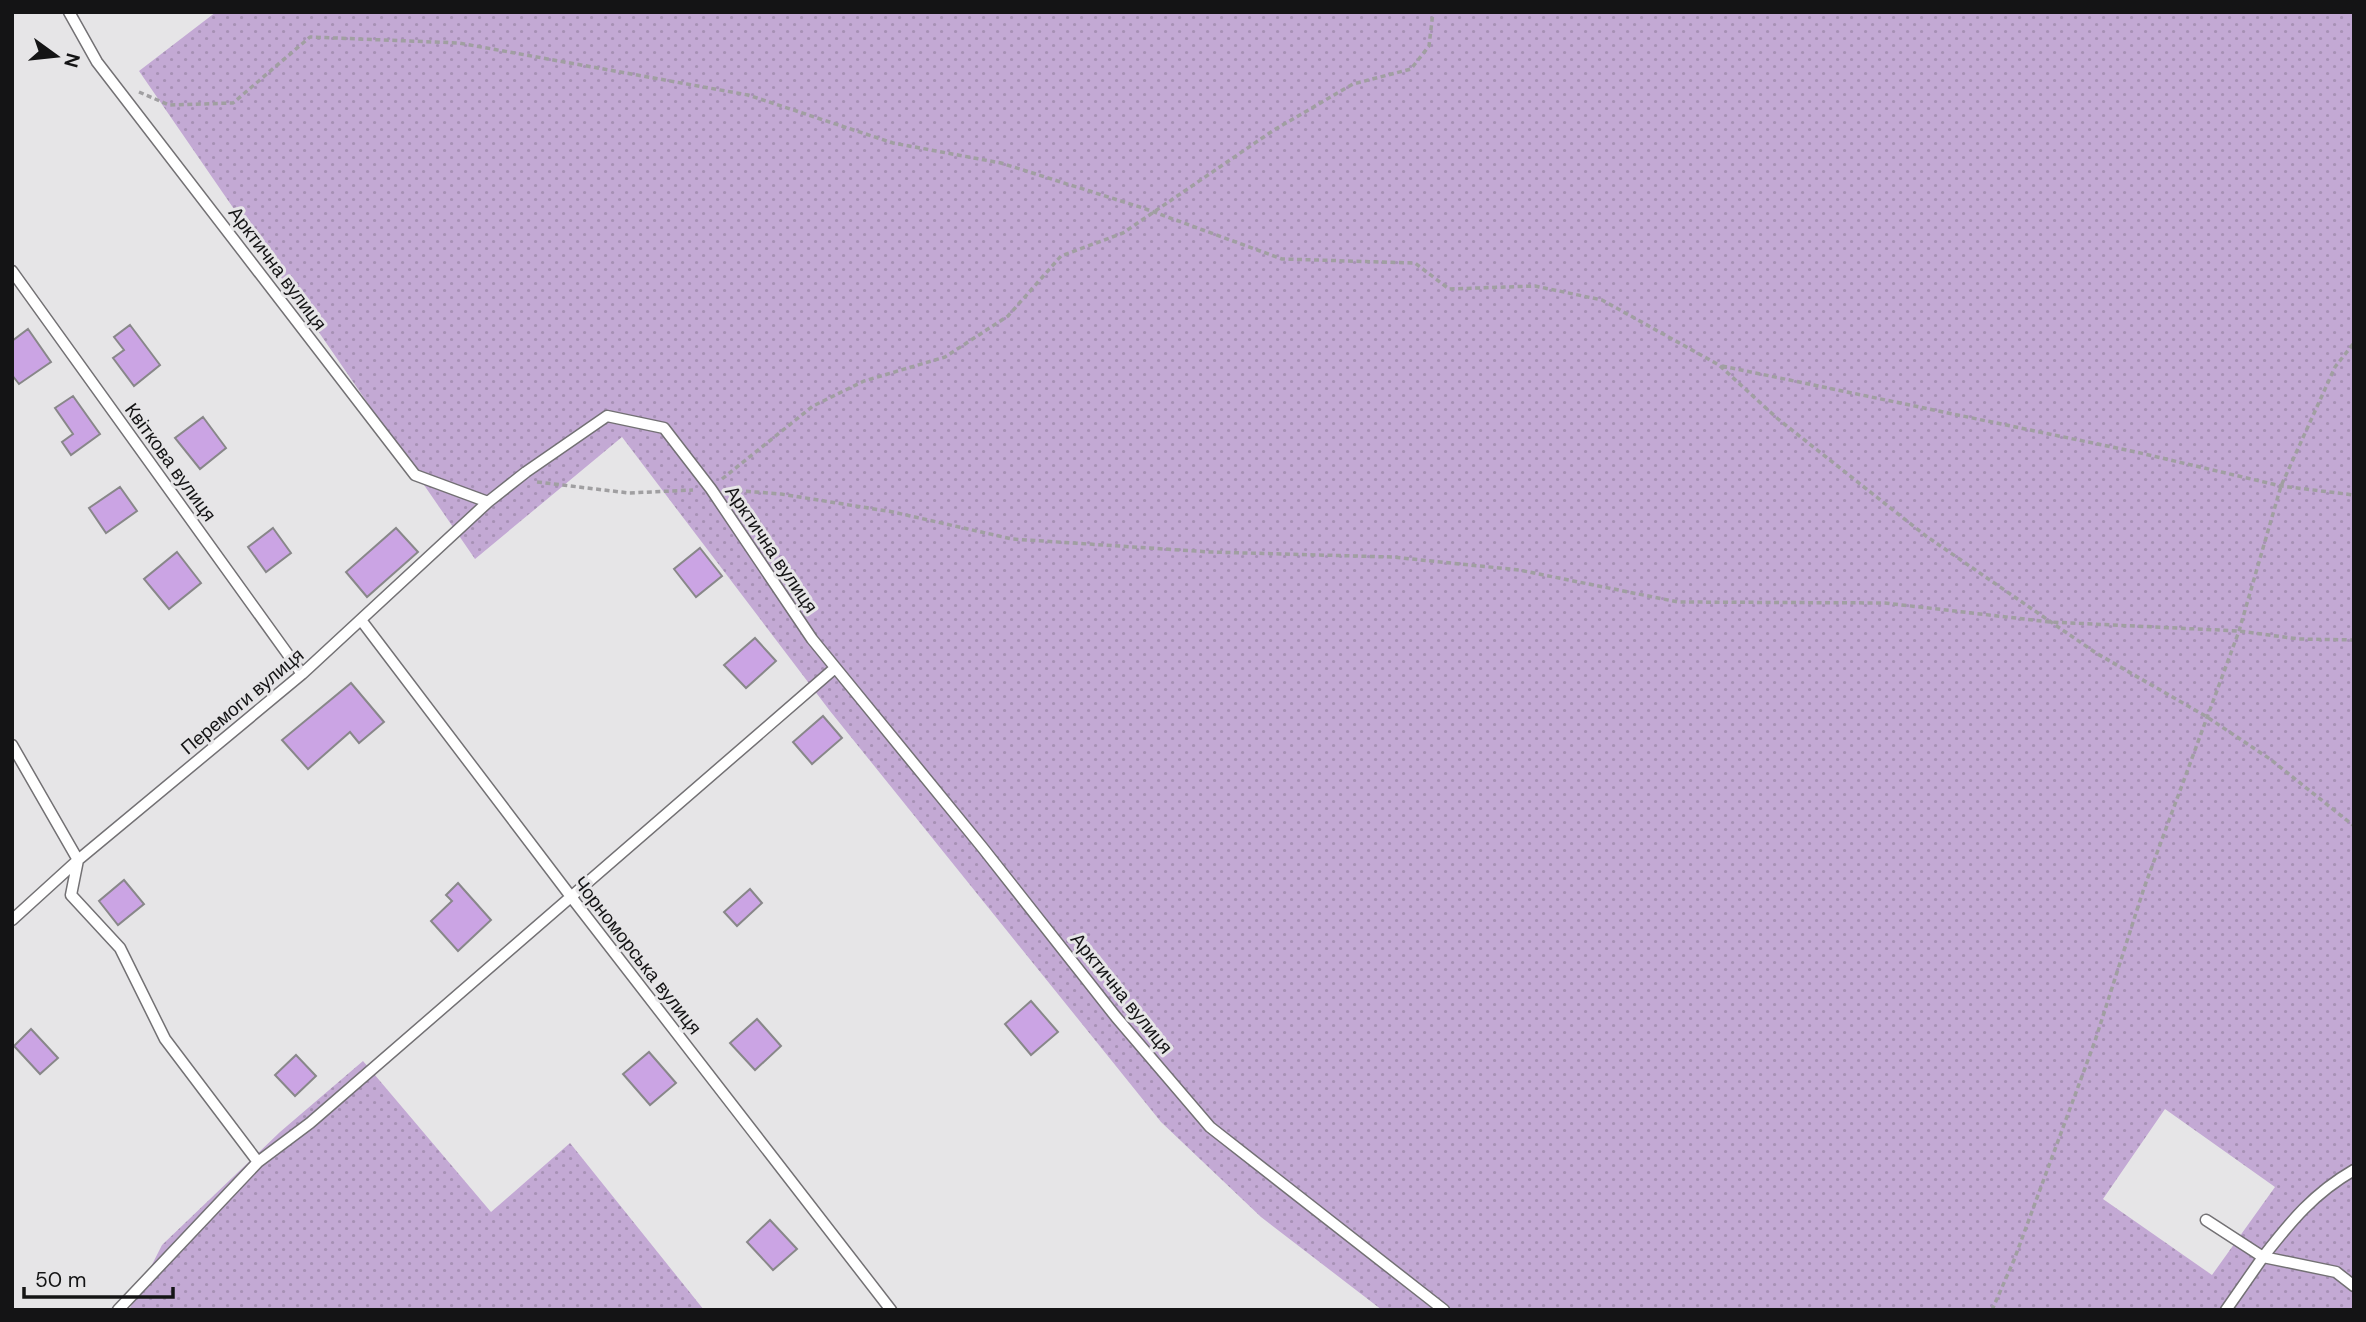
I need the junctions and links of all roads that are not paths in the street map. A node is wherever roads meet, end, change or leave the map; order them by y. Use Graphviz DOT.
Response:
graph roads {
  1 [pos="69,12"];
  2 [pos="12,271"];
  3 [pos="488,502"];
  4 [pos="361,620"];
  5 [pos="835,668"];
  6 [pos="302,674"];
  7 [pos="12,746"];
  8 [pos="78,860"];
  9 [pos="572,898"];
  10 [pos="12,920"];
  11 [pos="258,1162"];
  12 [pos="2354,1170"];
  13 [pos="2206,1220"];
  14 [pos="2263,1257"];
  15 [pos="2354,1286"];
  16 [pos="118,1310"];
  17 [pos="891,1310"];
  18 [pos="1444,1310"];
  19 [pos="2226,1310"];
  1 -- 3 [label="lane, Арктична вулиця"];
  2 -- 6 [label="lane, Квіткова вулиця"];
  3 -- 4 [label="lane, Перемоги вулиця"];
  3 -- 5 [label="lane, Арктична вулиця"];
  4 -- 6 [label="lane, Перемоги вулиця"];
  4 -- 9 [label="lane, Чорноморська вулиця"];
  5 -- 9 [label="lane"];
  5 -- 18 [label="lane, Арктична вулиця"];
  6 -- 8 [label="lane, Перемоги вулиця"];
  7 -- 8 [label="lane"];
  8 -- 10 [label="lane, Перемоги вулиця"];
  8 -- 11 [label="lane"];
  9 -- 11 [label="lane"];
  9 -- 17 [label="lane, Чорноморська вулиця"];
  11 -- 16 [label="lane"];
  12 -- 14 [label="lane"];
  13 -- 14 [label="lane"];
  14 -- 15 [label="lane"];
  14 -- 19 [label="lane"];
}
